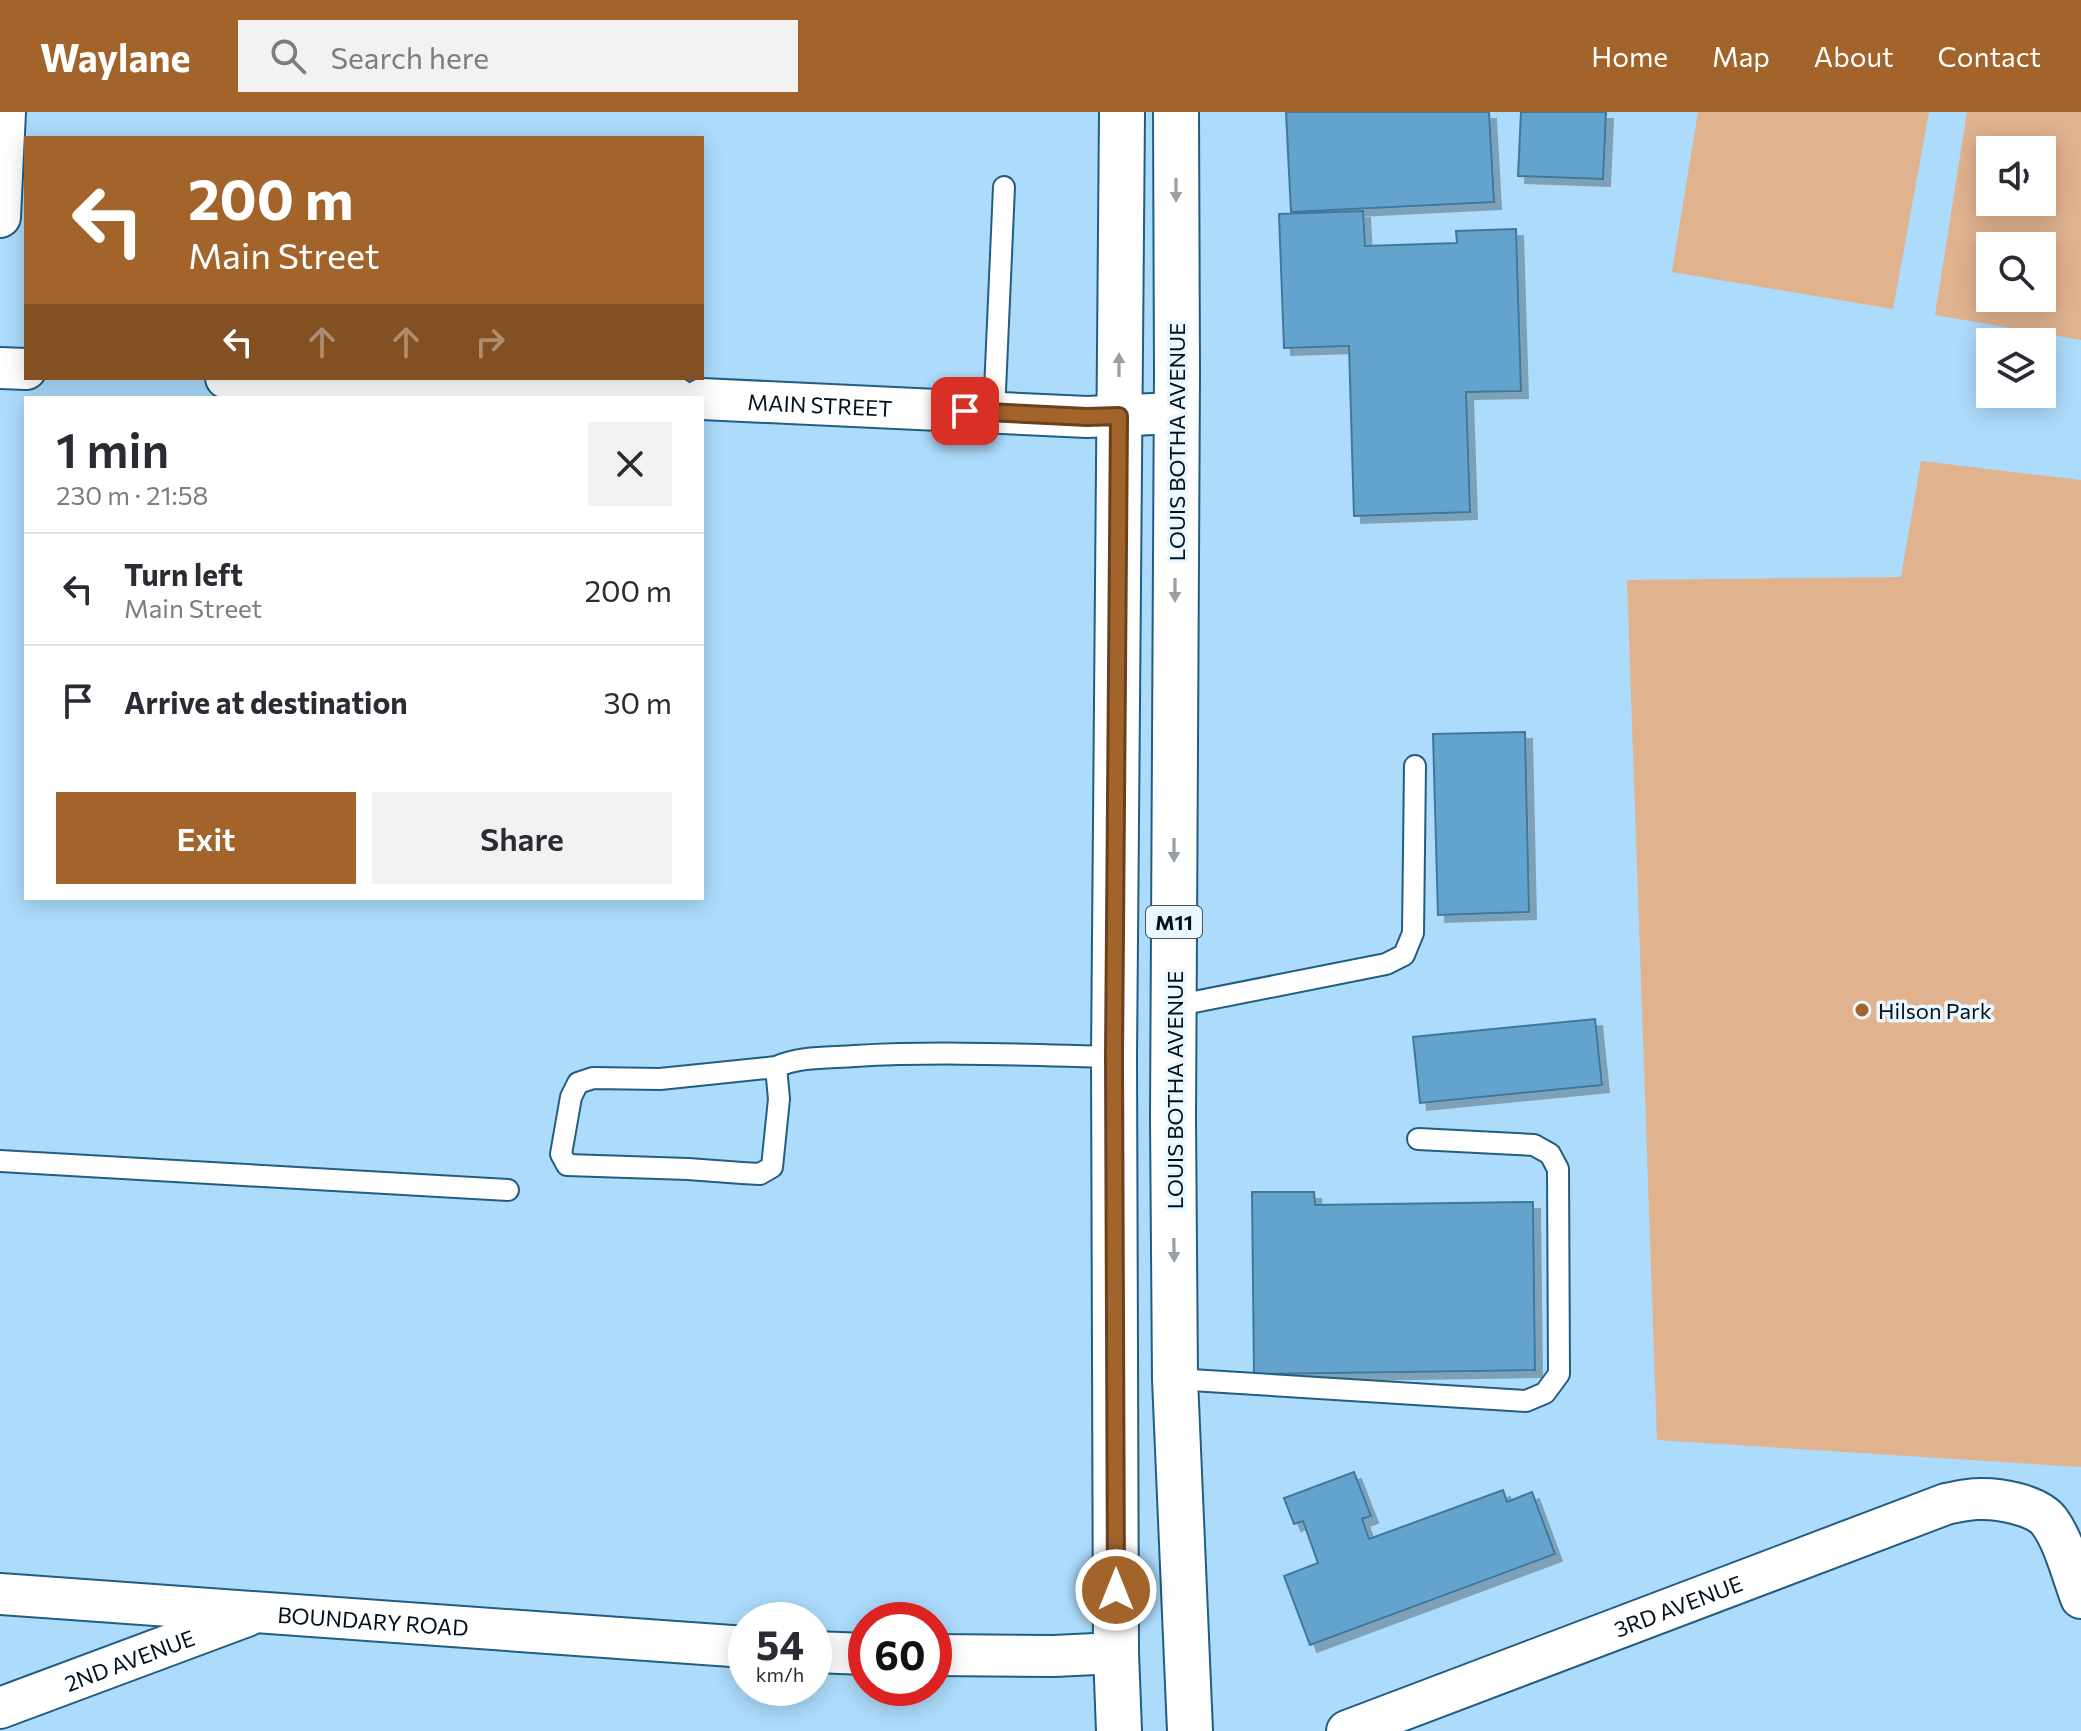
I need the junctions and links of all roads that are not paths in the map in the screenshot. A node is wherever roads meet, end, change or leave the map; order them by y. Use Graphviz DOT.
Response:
graph roads {
  1 [pos="5,112"];
  2 [pos="1122,112"];
  3 [pos="1176,112"];
  4 [pos="1004,187"];
  5 [pos="0,217"];
  6 [pos="0,368"];
  7 [pos="24,369"];
  8 [pos="264,380"];
  9 [pos="551,395"];
  10 [pos="593,396"];
  11 [pos="704,399"];
  12 [pos="994,413"];
  13 [pos="1176,413"];
  14 [pos="1119,416"];
  15 [pos="1415,766"];
  16 [pos="1174,1006"];
  17 [pos="1114,1057"];
  18 [pos="776,1067"];
  19 [pos="1418,1139"];
  20 [pos="0,1161"];
  21 [pos="508,1190"];
  22 [pos="1175,1379"];
  23 [pos="0,1594"];
  24 [pos="2081,1598"];
  25 [pos="260,1612"];
  26 [pos="728,1646"];
  27 [pos="1116,1653"];
  28 [pos="952,1655"];
  29 [pos="0,1708"];
  30 [pos="1119,1731"];
  31 [pos="1190,1731"];
  32 [pos="1347,1731"];
  1 -- 5 [label="street"];
  14 -- 2 [label="main road, M11, one-way"];
  3 -- 13 [label="main road, LOUIS BOTHA AVENUE / M11, one-way"];
  4 -- 12 [label="lane"];
  6 -- 7 [label="street"];
  8 -- 9 [label="street"];
  9 -- 10 [label="street"];
  11 -- 12 [label="street, MAIN STREET"];
  12 -- 14 [label="street, MAIN STREET"];
  13 -- 14 [label="street, MAIN STREET"];
  13 -- 16 [label="main road, LOUIS BOTHA AVENUE / M11, one-way"];
  14 -- 17 [label="main road, M11"];
  15 -- 16 [label="lane"];
  16 -- 22 [label="main road, LOUIS BOTHA AVENUE / M11, one-way"];
  17 -- 18 [label="lane"];
  17 -- 27 [label="main road, M11"];
  18 -- 18 [label="lane"];
  19 -- 22 [label="lane"];
  20 -- 21 [label="lane"];
  22 -- 31 [label="main road, LOUIS BOTHA AVENUE / M11"];
  23 -- 25 [label="street, BOUNDARY ROAD"];
  24 -- 32 [label="street, 3RD AVENUE"];
  25 -- 26 [label="street, BOUNDARY ROAD"];
  25 -- 29 [label="street, 2ND AVENUE"];
  27 -- 28 [label="street"];
  27 -- 30 [label="main road, M11"];
}
